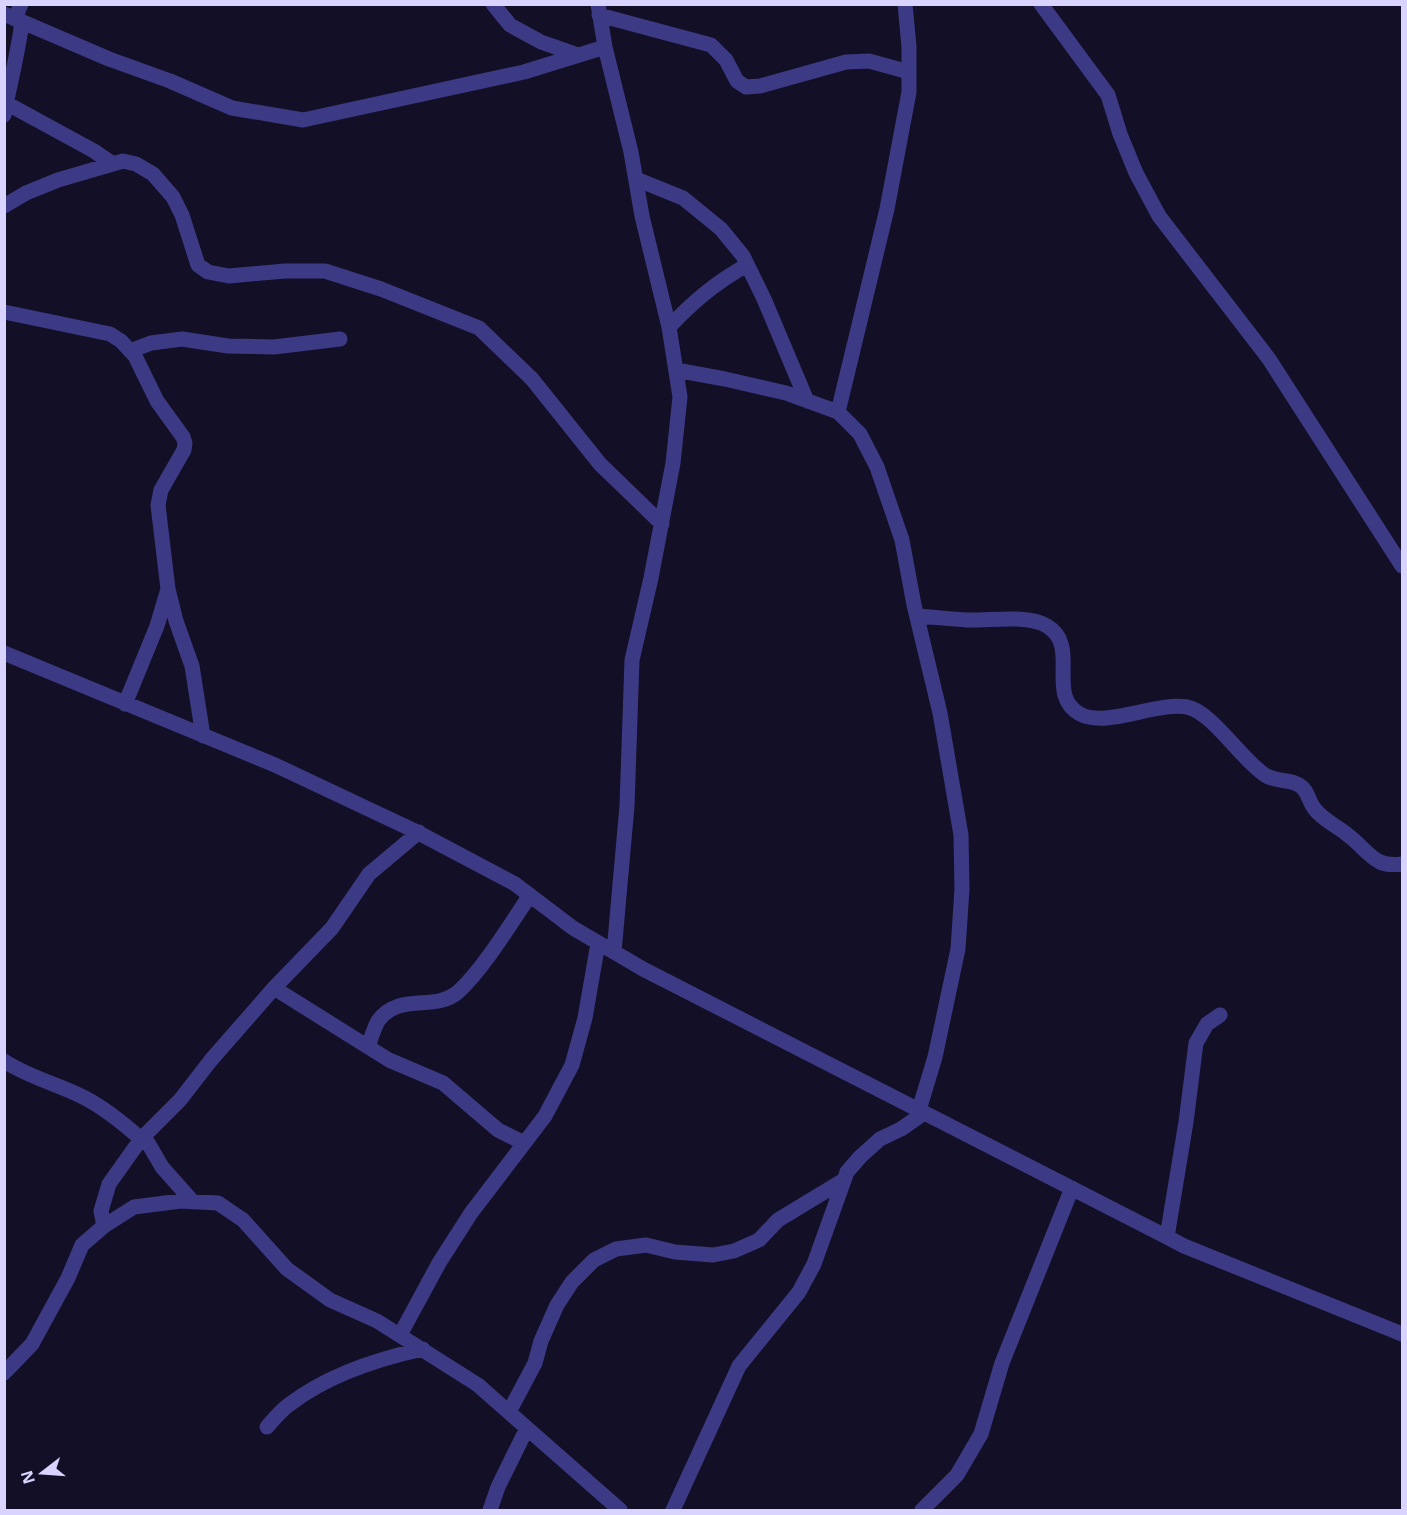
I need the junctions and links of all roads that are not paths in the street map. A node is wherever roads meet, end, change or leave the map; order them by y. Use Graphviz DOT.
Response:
graph roads {
  1 [pos="493,4"];
  2 [pos="905,4"];
  3 [pos="1041,4"];
  4 [pos="599,10"];
  5 [pos="15,15"];
  6 [pos="605,47"];
  7 [pos="578,55"];
  8 [pos="9,67"];
  9 [pos="909,72"];
  10 [pos="5,109"];
  11 [pos="113,164"];
  12 [pos="636,179"];
  13 [pos="4,206"];
  14 [pos="747,265"];
  15 [pos="4,312"];
  16 [pos="669,327"];
  17 [pos="340,339"];
  18 [pos="130,351"];
  19 [pos="676,370"];
  20 [pos="807,401"];
  21 [pos="838,412"];
  22 [pos="662,524"];
  23 [pos="1402,566"];
  24 [pos="168,589"];
  25 [pos="917,616"];
  26 [pos="7,659"];
  27 [pos="124,704"];
  28 [pos="203,736"];
  29 [pos="419,832"];
  30 [pos="1402,864"];
  31 [pos="530,896"];
  32 [pos="598,943"];
  33 [pos="614,952"];
  34 [pos="274,988"];
  35 [pos="1220,1015"];
  36 [pos="368,1047"];
  37 [pos="4,1061"];
  38 [pos="922,1112"];
  39 [pos="143,1137"];
  40 [pos="524,1143"];
  41 [pos="844,1180"];
  42 [pos="1072,1188"];
  43 [pos="193,1202"];
  44 [pos="104,1226"];
  45 [pos="1167,1237"];
  46 [pos="1402,1334"];
  47 [pos="400,1335"];
  48 [pos="423,1350"];
  49 [pos="4,1373"];
  50 [pos="509,1412"];
  51 [pos="267,1427"];
  52 [pos="526,1428"];
  53 [pos="490,1510"];
  54 [pos="620,1510"];
  55 [pos="673,1510"];
  56 [pos="922,1510"];
  1 -- 7 [label="street"];
  2 -- 9 [label="street"];
  3 -- 23 [label="street"];
  4 -- 6 [label="street"];
  4 -- 9 [label="street"];
  5 -- 7 [label="street"];
  5 -- 8 [label="street"];
  6 -- 7 [label="street"];
  6 -- 12 [label="street"];
  8 -- 10 [label="street"];
  9 -- 21 [label="street"];
  10 -- 11 [label="street"];
  11 -- 13 [label="street"];
  11 -- 22 [label="street"];
  12 -- 14 [label="street"];
  12 -- 16 [label="street"];
  14 -- 16 [label="street"];
  14 -- 20 [label="street"];
  15 -- 18 [label="street"];
  16 -- 19 [label="street"];
  17 -- 18 [label="street"];
  18 -- 24 [label="street"];
  19 -- 20 [label="street"];
  19 -- 22 [label="street"];
  20 -- 21 [label="street"];
  21 -- 25 [label="street"];
  22 -- 33 [label="street"];
  24 -- 27 [label="street"];
  24 -- 28 [label="street"];
  25 -- 30 [label="street"];
  25 -- 38 [label="street"];
  26 -- 27 [label="street"];
  27 -- 28 [label="street"];
  28 -- 29 [label="street"];
  29 -- 31 [label="street"];
  29 -- 34 [label="street"];
  31 -- 32 [label="street"];
  31 -- 36 [label="street"];
  32 -- 33 [label="street"];
  32 -- 40 [label="street"];
  33 -- 38 [label="street"];
  34 -- 36 [label="street"];
  34 -- 39 [label="street"];
  35 -- 45 [label="street"];
  36 -- 40 [label="street"];
  37 -- 39 [label="street"];
  38 -- 41 [label="street"];
  38 -- 42 [label="street"];
  39 -- 43 [label="street"];
  39 -- 44 [label="street"];
  40 -- 47 [label="street"];
  41 -- 50 [label="street"];
  41 -- 55 [label="street"];
  42 -- 45 [label="street"];
  42 -- 56 [label="street"];
  43 -- 44 [label="street"];
  43 -- 47 [label="street"];
  44 -- 49 [label="street"];
  45 -- 46 [label="street"];
  47 -- 48 [label="street"];
  48 -- 50 [label="street"];
  48 -- 51 [label="street"];
  50 -- 52 [label="street"];
  52 -- 53 [label="street"];
  52 -- 54 [label="street"];
}
